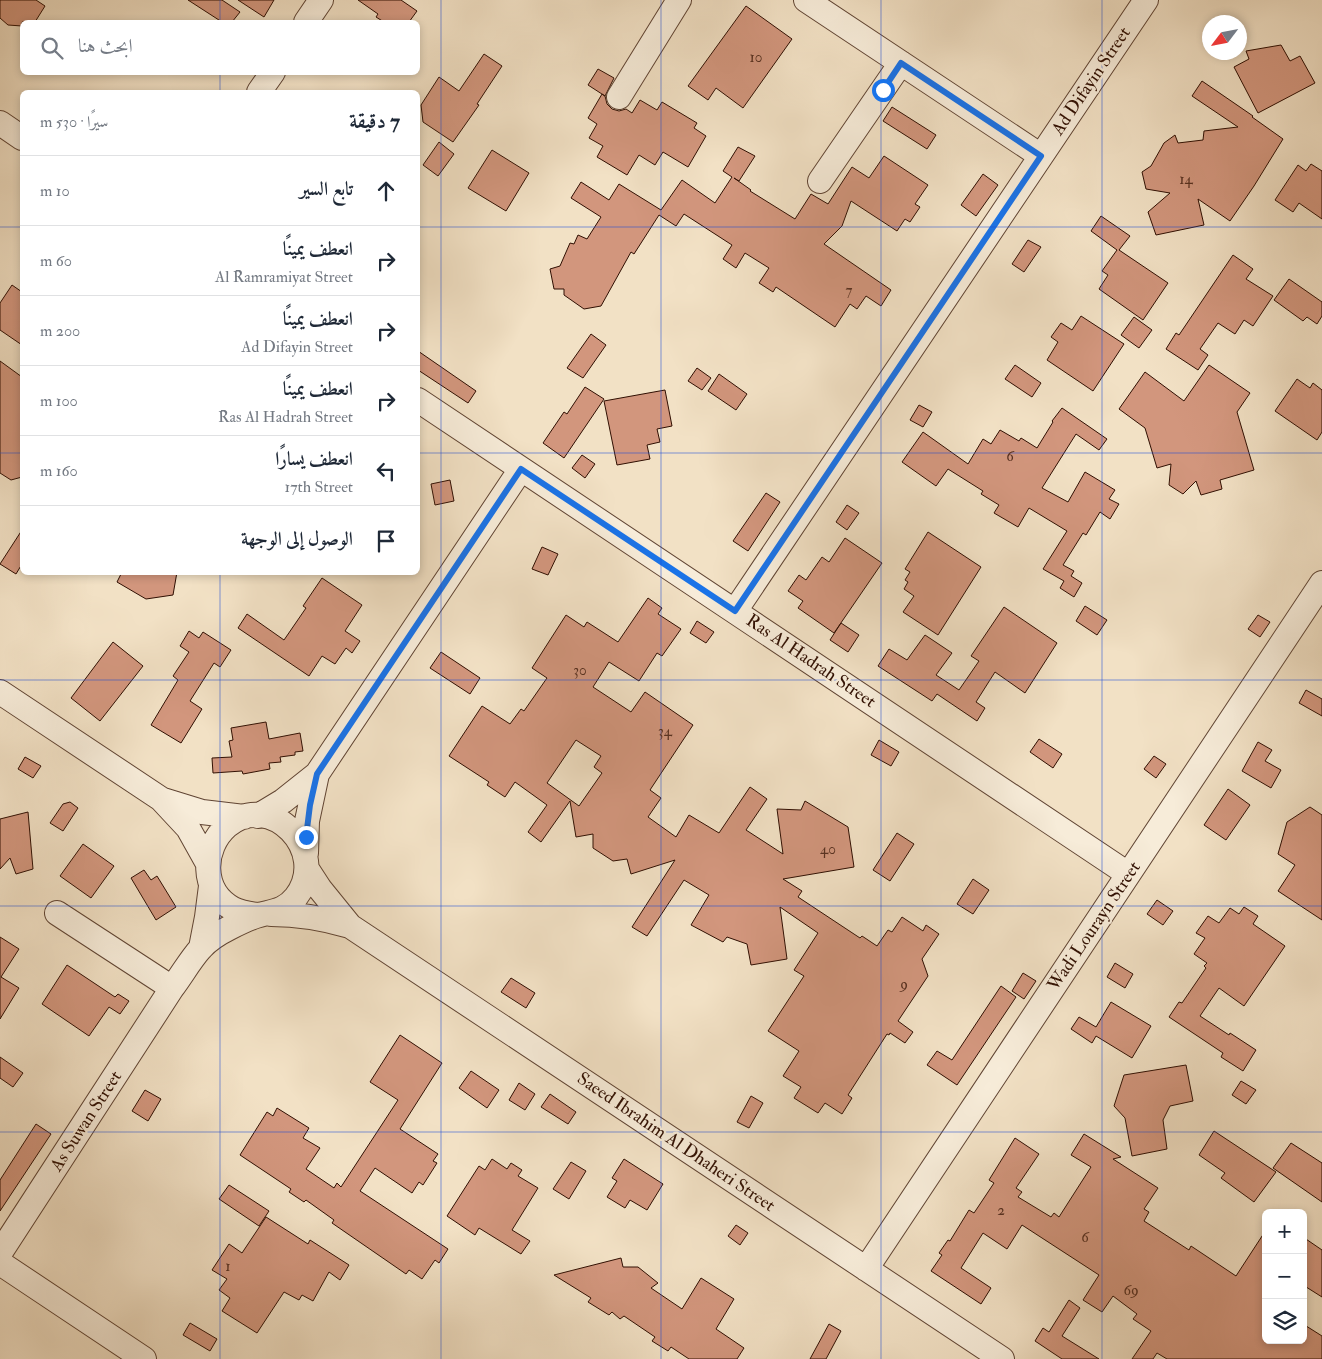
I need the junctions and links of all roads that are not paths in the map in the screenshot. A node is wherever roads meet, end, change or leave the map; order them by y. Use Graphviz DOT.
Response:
graph roads {
  1 [pos="321,0"];
  2 [pos="679,0"];
  3 [pos="806,0"];
  4 [pos="1146,0"];
  5 [pos="307,20"];
  6 [pos="901,63"];
  7 [pos="271,75"];
  8 [pos="261,90"];
  9 [pos="619,96"];
  10 [pos="0,123"];
  11 [pos="20,137"];
  12 [pos="1041,156"];
  13 [pos="820,181"];
  14 [pos="420,401"];
  15 [pos="521,469"];
  16 [pos="1322,583"];
  17 [pos="735,611"];
  18 [pos="0,692"];
  19 [pos="317,774"];
  20 [pos="161,799"];
  21 [pos="250,816"];
  22 [pos="306,861"];
  23 [pos="207,862"];
  24 [pos="1128,874"];
  25 [pos="211,886"];
  26 [pos="57,914"];
  27 [pos="264,914"];
  28 [pos="350,926"];
  29 [pos="201,948"];
  30 [pos="172,988"];
  31 [pos="0,1254"];
  32 [pos="0,1263"];
  33 [pos="866,1269"];
  34 [pos="144,1359"];
  35 [pos="1002,1359"];
  1 -- 5 [label="street"];
  2 -- 9 [label="street"];
  3 -- 6 [label="street"];
  4 -- 12 [label="street, Ad Difayin Street"];
  6 -- 12 [label="street"];
  6 -- 13 [label="street"];
  7 -- 8 [label="street"];
  10 -- 11 [label="street"];
  12 -- 17 [label="street, Ad Difayin Street"];
  14 -- 15 [label="street, Ras Al Hadrah Street"];
  15 -- 17 [label="street, Ras Al Hadrah Street"];
  15 -- 19 [label="street"];
  16 -- 24 [label="street, Wadi Lourayn Street"];
  17 -- 24 [label="street, Ras Al Hadrah Street"];
  18 -- 20 [label="street"];
  19 -- 21 [label="street"];
  19 -- 22 [label="street"];
  20 -- 21 [label="street"];
  20 -- 23 [label="street"];
  21 -- 22 [label="street"];
  21 -- 23 [label="street"];
  22 -- 27 [label="street"];
  22 -- 28 [label="street, Saeed Ibrahim Al Dhaheri Street"];
  23 -- 25 [label="street"];
  24 -- 33 [label="street, Wadi Lourayn Street"];
  25 -- 27 [label="street"];
  25 -- 29 [label="street, As Suwan Street"];
  26 -- 30 [label="street"];
  27 -- 28 [label="street, Saeed Ibrahim Al Dhaheri Street"];
  27 -- 29 [label="street, As Suwan Street"];
  28 -- 33 [label="street, Saeed Ibrahim Al Dhaheri Street"];
  29 -- 30 [label="street, As Suwan Street"];
  30 -- 31 [label="street, As Suwan Street"];
  32 -- 34 [label="street"];
  33 -- 35 [label="street, Saeed Ibrahim Al Dhaheri Street"];
}
